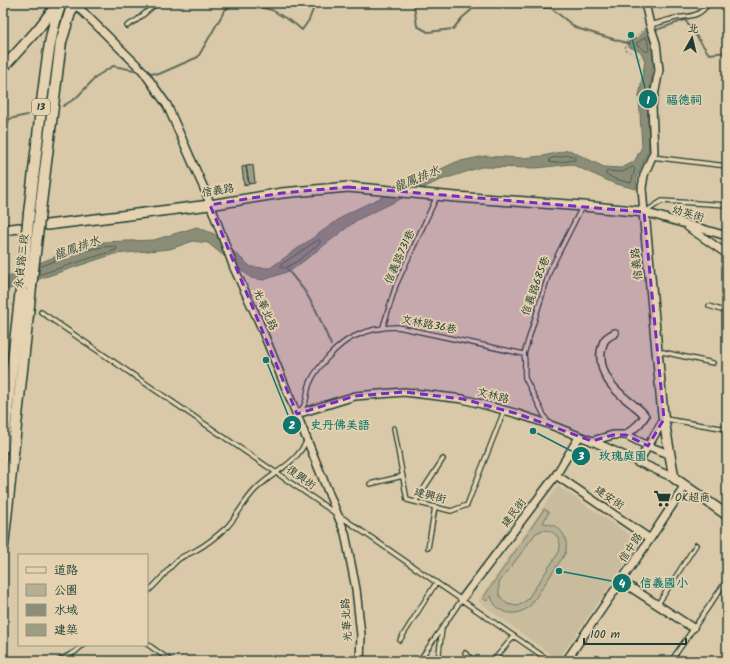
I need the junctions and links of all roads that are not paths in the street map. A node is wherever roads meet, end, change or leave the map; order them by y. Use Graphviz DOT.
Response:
graph roads {
  1 [pos="59,3"];
  2 [pos="74,3"];
  3 [pos="157,3"];
  4 [pos="646,3"];
  5 [pos="710,3"];
  6 [pos="126,26"];
  7 [pos="652,29"];
  8 [pos="3,68"];
  9 [pos="652,157"];
  10 [pos="727,166"];
  11 [pos="437,195"];
  12 [pos="210,205"];
  13 [pos="727,205"];
  14 [pos="583,206"];
  15 [pos="644,212"];
  16 [pos="684,224"];
  17 [pos="48,225"];
  18 [pos="19,228"];
  19 [pos="3,230"];
  20 [pos="727,236"];
  21 [pos="727,254"];
  22 [pos="709,306"];
  23 [pos="41,312"];
  24 [pos="727,312"];
  25 [pos="383,328"];
  26 [pos="615,333"];
  27 [pos="657,351"];
  28 [pos="524,354"];
  29 [pos="712,363"];
  30 [pos="504,411"];
  31 [pos="297,414"];
  32 [pos="664,420"];
  33 [pos="548,424"];
  34 [pos="394,428"];
  35 [pos="727,429"];
  36 [pos="626,435"];
  37 [pos="579,437"];
  38 [pos="307,439"];
  39 [pos="592,441"];
  40 [pos="648,446"];
  41 [pos="3,448"];
  42 [pos="669,454"];
  43 [pos="443,459"];
  44 [pos="638,463"];
  45 [pos="277,473"];
  46 [pos="556,475"];
  47 [pos="403,476"];
  48 [pos="674,478"];
  49 [pos="370,484"];
  50 [pos="685,486"];
  51 [pos="416,502"];
  52 [pos="435,507"];
  53 [pos="338,515"];
  54 [pos="727,515"];
  55 [pos="650,539"];
  56 [pos="3,543"];
  57 [pos="696,545"];
  58 [pos="3,546"];
  59 [pos="428,548"];
  60 [pos="727,580"];
  61 [pos="621,581"];
  62 [pos="436,583"];
  63 [pos="148,591"];
  64 [pos="462,599"];
  65 [pos="657,605"];
  66 [pos="442,628"];
  67 [pos="693,628"];
  68 [pos="514,636"];
  69 [pos="400,640"];
  70 [pos="148,645"];
  71 [pos="83,646"];
  72 [pos="465,653"];
  73 [pos="58,661"];
  74 [pos="171,661"];
  75 [pos="360,661"];
  76 [pos="419,661"];
  77 [pos="438,661"];
  78 [pos="474,661"];
  79 [pos="493,661"];
  80 [pos="550,661"];
  81 [pos="566,661"];
  82 [pos="670,661"];
  1 -- 8 [label="street"];
  1 -- 41 [label="main road, 永貞路三段 / 13, bridge"];
  2 -- 12 [label="street, 光華北路"];
  2 -- 56 [label="main road, 永貞路三段 / 13, bridge"];
  3 -- 6 [label="lane"];
  4 -- 7 [label="street"];
  5 -- 7 [label="lane"];
  7 -- 9 [label="street"];
  9 -- 10 [label="lane"];
  9 -- 15 [label="street"];
  11 -- 12 [label="street, 信義路"];
  11 -- 14 [label="street"];
  11 -- 25 [label="lane, 信義路731巷"];
  12 -- 17 [label="street, 信義路"];
  12 -- 31 [label="street, 光華北路"];
  13 -- 15 [label="lane"];
  14 -- 15 [label="street"];
  14 -- 28 [label="lane, 信義路685巷"];
  15 -- 16 [label="street, 幼英街"];
  15 -- 27 [label="street, 信義路"];
  16 -- 20 [label="street, 幼英街"];
  16 -- 21 [label="street"];
  18 -- 19 [label="street"];
  22 -- 24 [label="lane"];
  23 -- 45 [label="lane, 復興街"];
  25 -- 28 [label="lane, 文林路36巷"];
  25 -- 31 [label="lane, 文林路36巷"];
  26 -- 36 [label="street"];
  27 -- 29 [label="lane"];
  27 -- 32 [label="street, 信義路"];
  28 -- 33 [label="lane"];
  30 -- 31 [label="street, 文林路"];
  30 -- 33 [label="street, 文林路"];
  30 -- 52 [label="lane, 建興街"];
  31 -- 38 [label="street, 光華北路"];
  32 -- 35 [label="lane"];
  32 -- 40 [label="street"];
  32 -- 42 [label="street, 信義路"];
  33 -- 37 [label="street, 文林路"];
  34 -- 47 [label="lane, 建興街"];
  36 -- 39 [label="street"];
  36 -- 40 [label="street"];
  37 -- 39 [label="street, 文林路"];
  37 -- 46 [label="street, 建民街"];
  38 -- 45 [label="lane"];
  38 -- 53 [label="street, 光華北路"];
  39 -- 44 [label="street, 文林路"];
  40 -- 42 [label="street"];
  40 -- 44 [label="street"];
  42 -- 48 [label="street, 信義路"];
  43 -- 51 [label="lane"];
  44 -- 48 [label="street, 文林路"];
  45 -- 53 [label="lane, 復興街"];
  45 -- 63 [label="lane"];
  46 -- 55 [label="street, 建安街"];
  46 -- 64 [label="street, 建民街"];
  47 -- 49 [label="lane"];
  47 -- 51 [label="lane, 建興街"];
  48 -- 50 [label="street"];
  50 -- 54 [label="street"];
  50 -- 55 [label="street, 信中路"];
  51 -- 52 [label="lane, 建興街"];
  52 -- 59 [label="lane"];
  53 -- 62 [label="lane, 復興街"];
  53 -- 75 [label="street, 光華北路"];
  55 -- 61 [label="street, 信中路"];
  56 -- 58 [label="main road, 永貞路三段 / 13"];
  57 -- 65 [label="lane"];
  60 -- 67 [label="lane"];
  61 -- 65 [label="street"];
  61 -- 81 [label="street, 信中路"];
  62 -- 64 [label="lane, 復興街"];
  62 -- 69 [label="lane"];
  64 -- 66 [label="lane"];
  64 -- 68 [label="lane, 復興街"];
  65 -- 67 [label="street"];
  66 -- 76 [label="lane"];
  66 -- 77 [label="lane"];
  67 -- 82 [label="lane"];
  68 -- 79 [label="lane"];
  68 -- 80 [label="lane, 復興街"];
  70 -- 74 [label="lane"];
  71 -- 73 [label="lane"];
  72 -- 78 [label="lane"];
}
